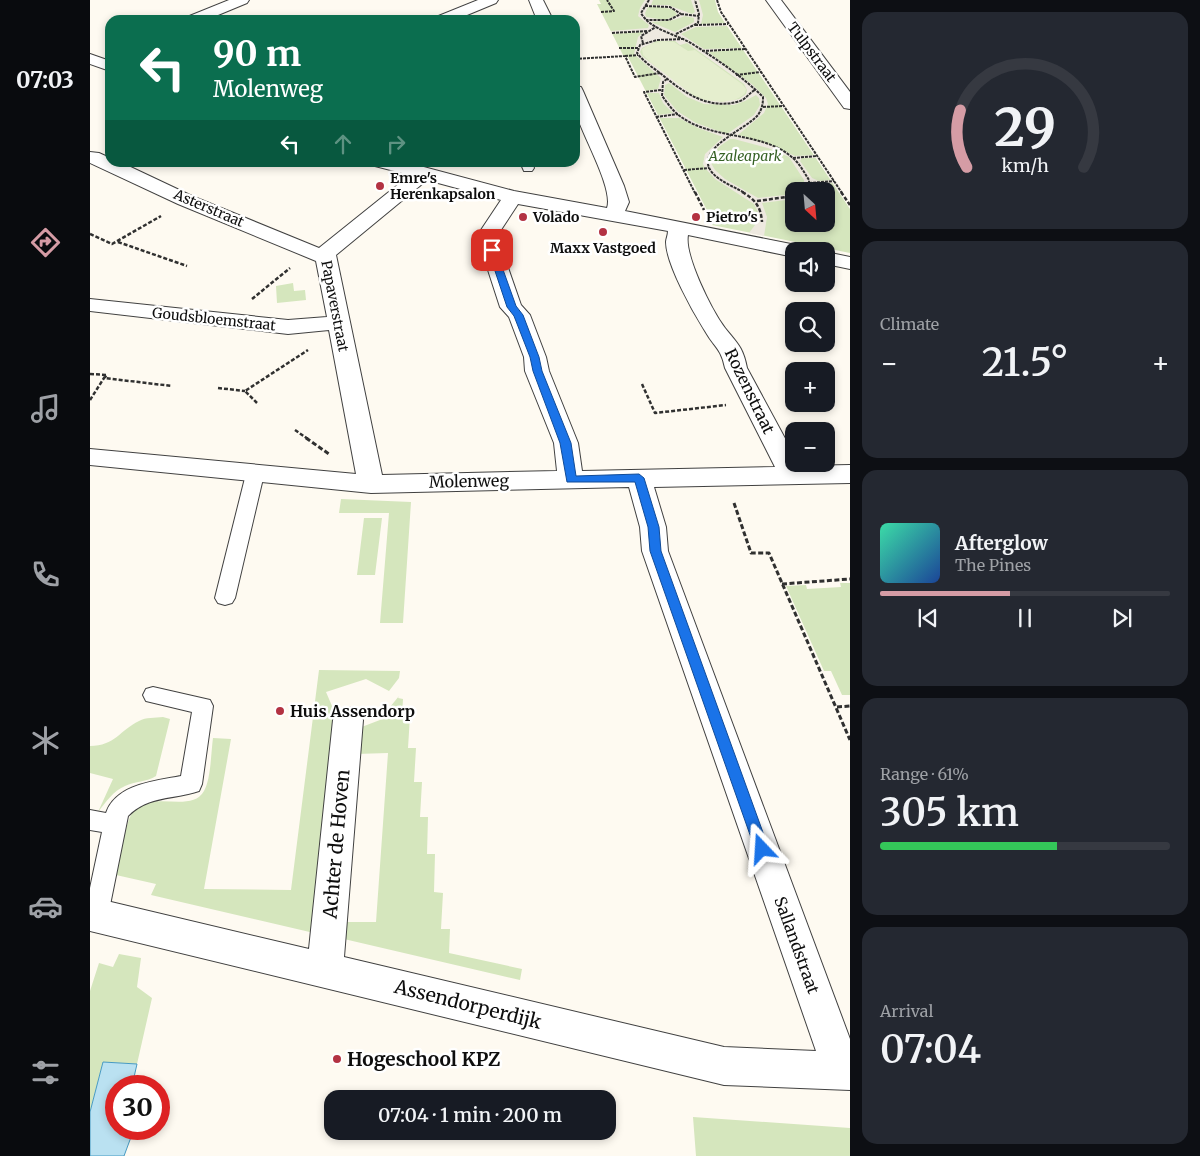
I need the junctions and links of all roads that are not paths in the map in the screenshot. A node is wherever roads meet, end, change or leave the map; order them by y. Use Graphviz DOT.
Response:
graph roads {
  1 [pos="242,0"];
  2 [pos="491,0"];
  3 [pos="536,0"];
  4 [pos="773,0"];
  5 [pos="204,15"];
  6 [pos="454,15"];
  7 [pos="543,15"];
  8 [pos="580,103"];
  9 [pos="850,104"];
  10 [pos="122,167"];
  11 [pos="399,167"];
  12 [pos="423,174"];
  13 [pos="513,197"];
  14 [pos="614,215"];
  15 [pos="679,227"];
  16 [pos="785,249"];
  17 [pos="326,258"];
  18 [pos="835,260"];
  19 [pos="850,263"];
  20 [pos="90,305"];
  21 [pos="338,322"];
  22 [pos="90,457"];
  23 [pos="255,474"];
  24 [pos="850,474"];
  25 [pos="792,475"];
  26 [pos="639,478"];
  27 [pos="571,479"];
  28 [pos="371,484"];
  29 [pos="225,598"];
  30 [pos="152,695"];
  31 [pos="348,720"];
  32 [pos="90,820"];
  33 [pos="116,825"];
  34 [pos="92,919"];
  35 [pos="325,969"];
  36 [pos="846,1072"];
  1 -- 5 [label="street"];
  2 -- 6 [label="street"];
  3 -- 7 [label="street"];
  4 -- 9 [label="street, Tulpstraat"];
  8 -- 14 [label="street"];
  10 -- 17 [label="street, Asterstraat"];
  11 -- 12 [label="street"];
  12 -- 13 [label="street"];
  12 -- 17 [label="street, Papaverstraat"];
  13 -- 14 [label="street"];
  13 -- 27 [label="street"];
  14 -- 15 [label="street"];
  15 -- 16 [label="street"];
  15 -- 25 [label="street, Rozenstraat"];
  17 -- 21 [label="street, Papaverstraat"];
  18 -- 19 [label="street"];
  20 -- 21 [label="street, Goudsbloemstraat"];
  21 -- 28 [label="street, Papaverstraat"];
  22 -- 23 [label="street, Molenweg"];
  23 -- 28 [label="street, Molenweg"];
  23 -- 29 [label="lane"];
  24 -- 25 [label="street, Molenweg"];
  25 -- 26 [label="street, Molenweg"];
  26 -- 27 [label="street, Molenweg"];
  26 -- 36 [label="street, Sallandstraat"];
  27 -- 28 [label="street, Molenweg"];
  30 -- 33 [label="lane"];
  31 -- 35 [label="street, Achter de Hoven"];
  32 -- 33 [label="lane"];
  33 -- 34 [label="lane"];
  34 -- 35 [label="street, Assendorperdijk"];
  35 -- 36 [label="street, Assendorperdijk"];
}
